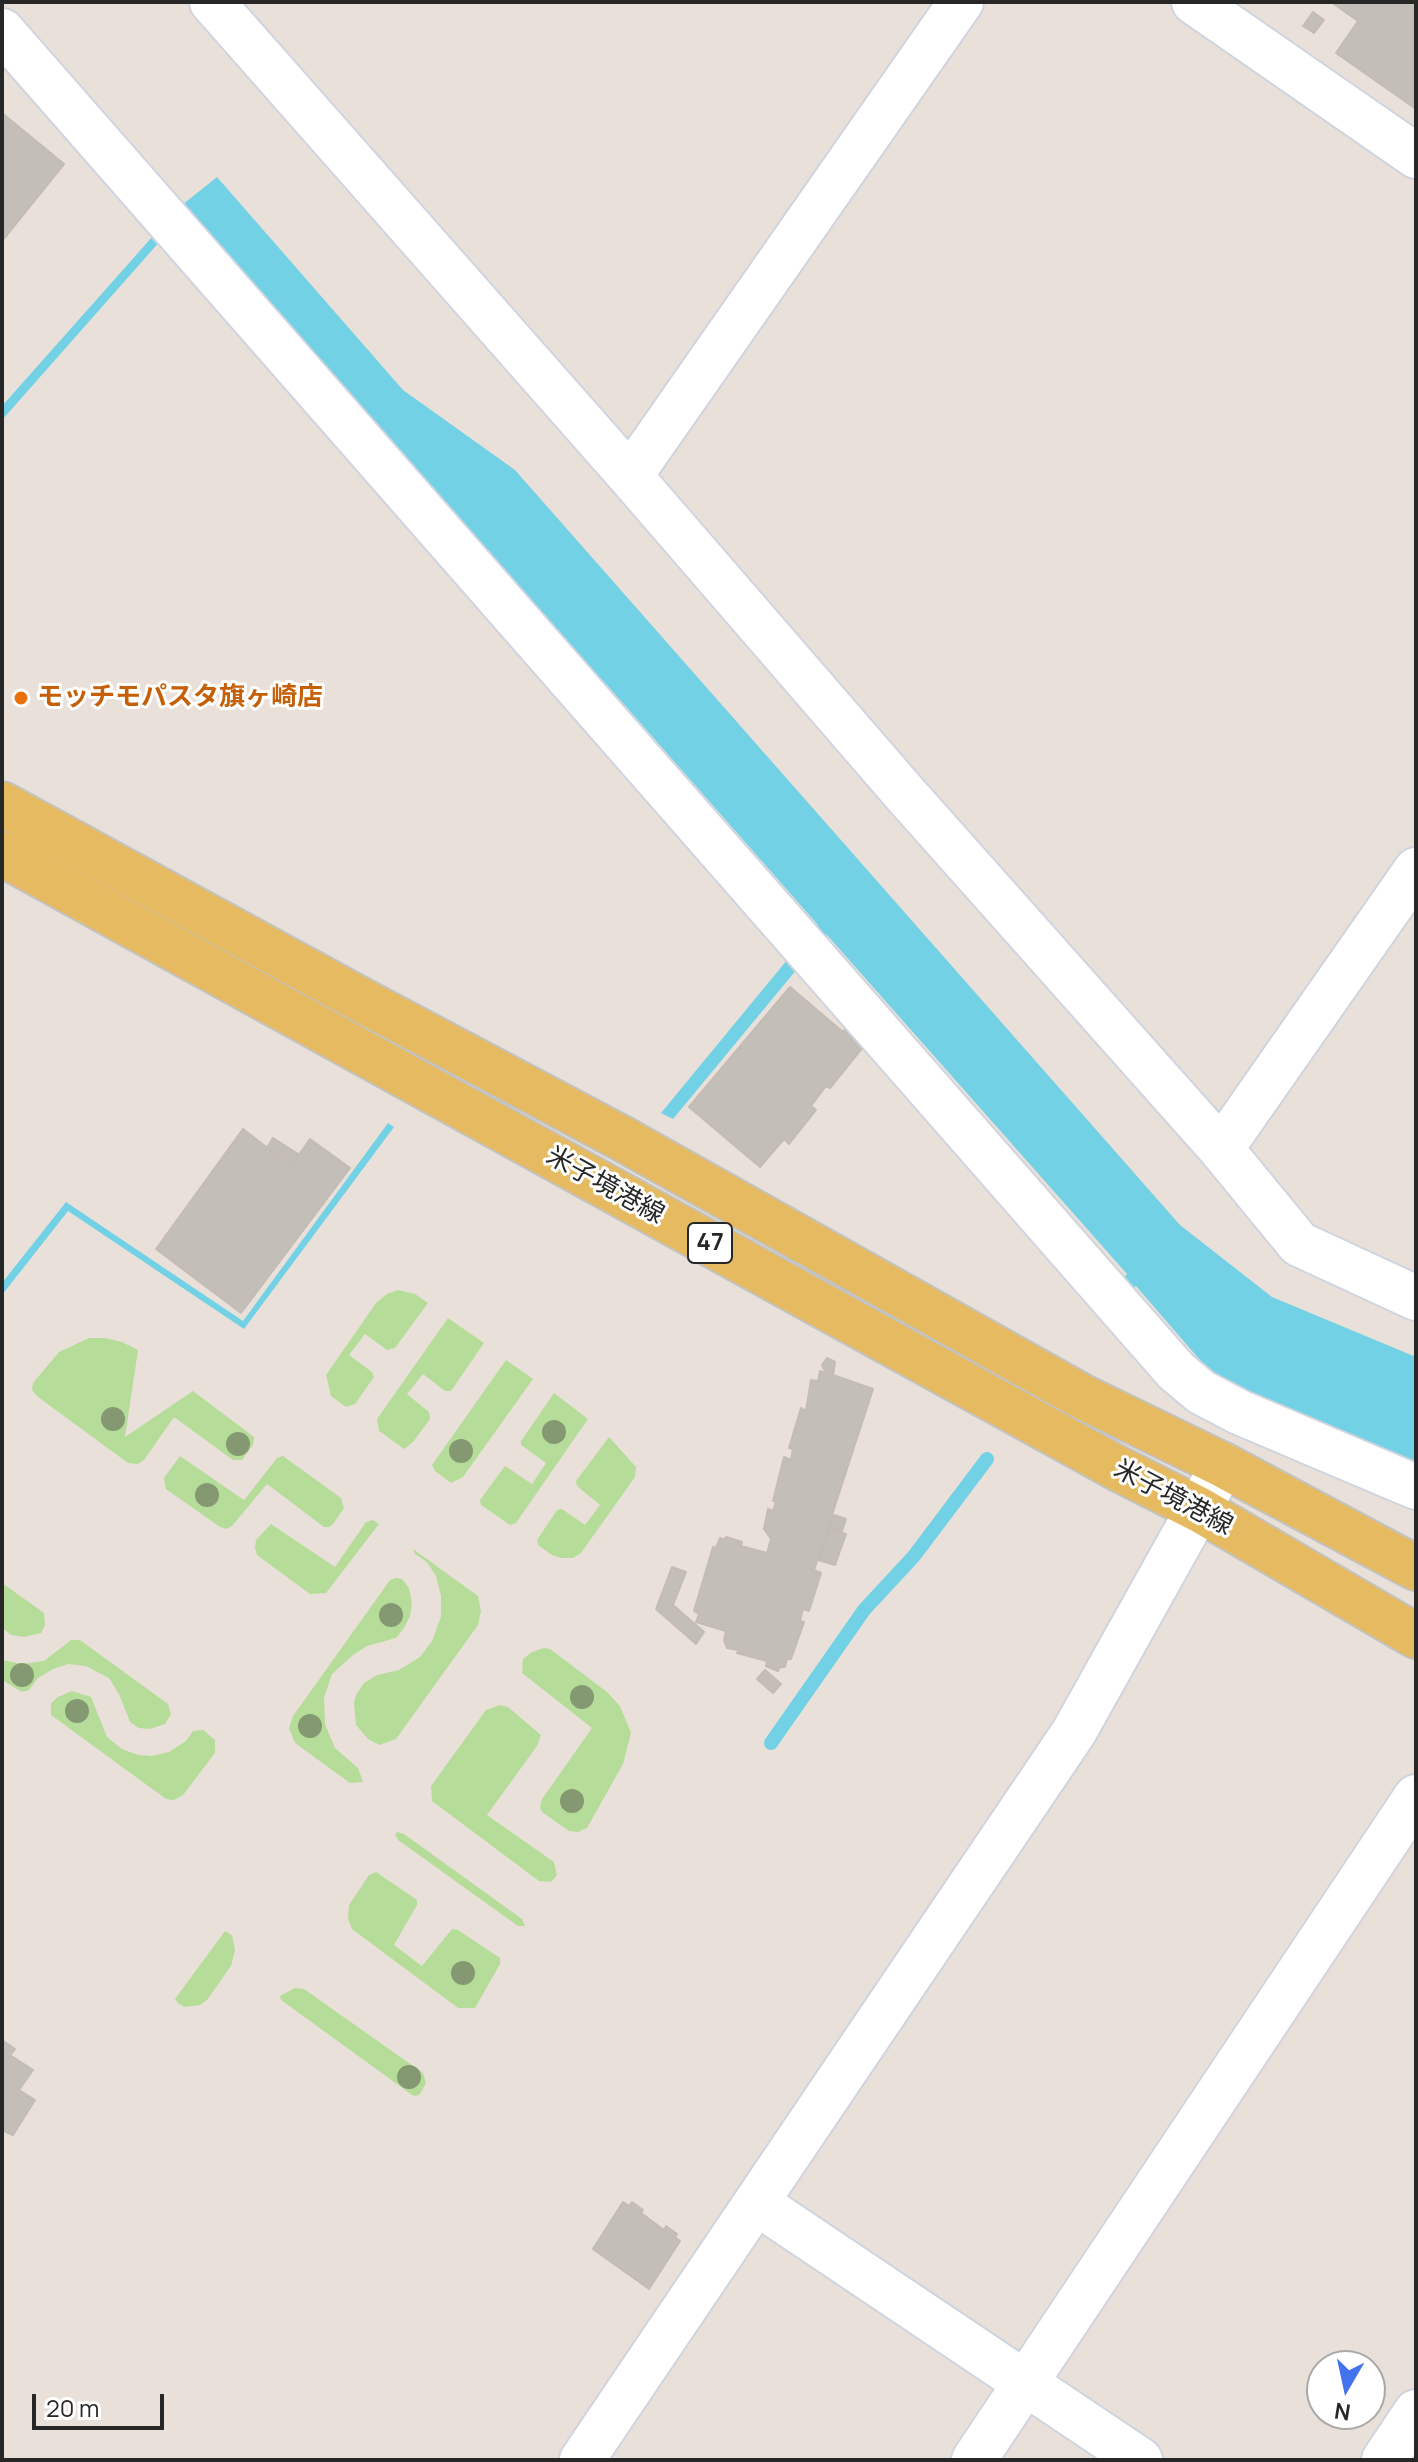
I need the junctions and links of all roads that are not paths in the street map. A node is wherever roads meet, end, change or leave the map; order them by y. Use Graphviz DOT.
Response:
graph roads {
  1 [pos="212,2"];
  2 [pos="961,2"];
  3 [pos="1194,2"];
  4 [pos="2,31"];
  5 [pos="1416,156"];
  6 [pos="630,476"];
  7 [pos="2,804"];
  8 [pos="2,854"];
  9 [pos="1416,870"];
  10 [pos="1221,1149"];
  11 [pos="1416,1298"];
  12 [pos="1223,1465"];
  13 [pos="1416,1487"];
  14 [pos="1200,1510"];
  15 [pos="1416,1568"];
  16 [pos="1416,1636"];
  17 [pos="1416,1797"];
  18 [pos="757,2203"];
  19 [pos="1025,2383"];
  20 [pos="1416,2412"];
  21 [pos="582,2460"];
  22 [pos="974,2460"];
  23 [pos="1140,2460"];
  24 [pos="1384,2460"];
  1 -- 6 [label="street"];
  2 -- 6 [label="street"];
  3 -- 5 [label="street"];
  4 -- 13 [label="street"];
  6 -- 10 [label="street"];
  7 -- 12 [label="main road, 米子境港線 / 47"];
  8 -- 14 [label="main road, 米子境港線 / 47"];
  9 -- 10 [label="street"];
  10 -- 11 [label="street"];
  12 -- 14 [label="street"];
  12 -- 15 [label="main road, 米子境港線 / 47"];
  14 -- 16 [label="main road, 米子境港線 / 47"];
  14 -- 18 [label="street"];
  17 -- 19 [label="street"];
  18 -- 19 [label="street"];
  18 -- 21 [label="street"];
  19 -- 22 [label="street"];
  19 -- 23 [label="street"];
  20 -- 24 [label="street"];
}
